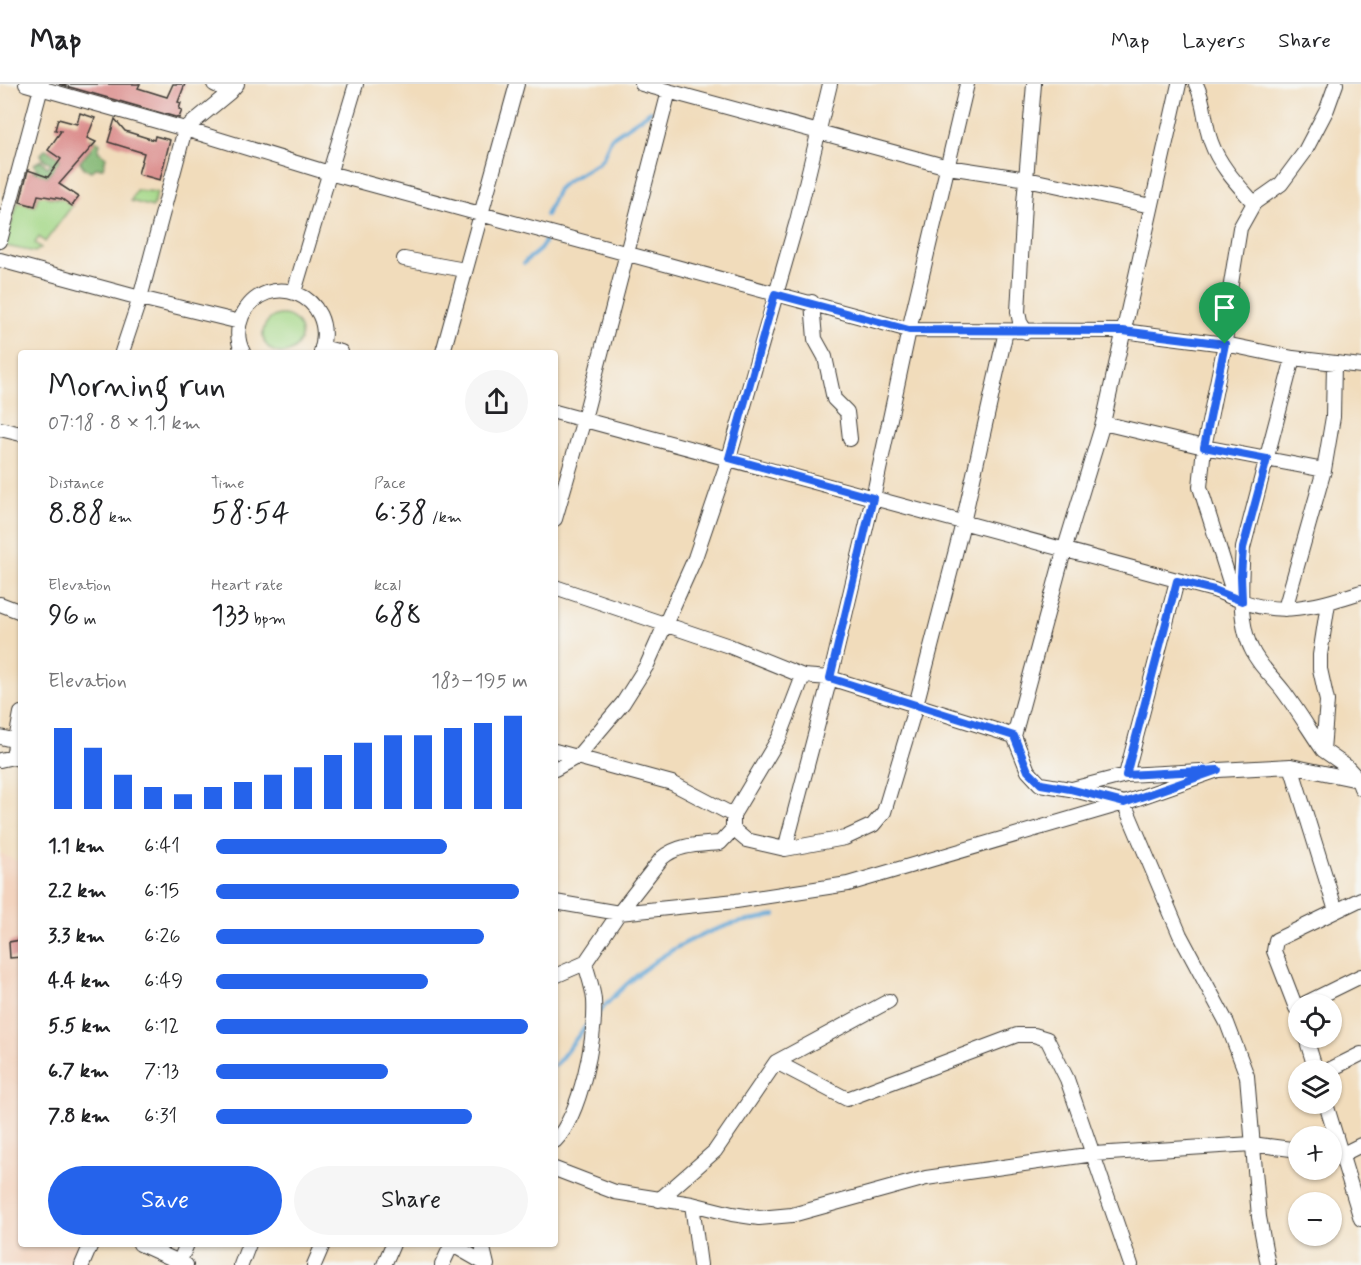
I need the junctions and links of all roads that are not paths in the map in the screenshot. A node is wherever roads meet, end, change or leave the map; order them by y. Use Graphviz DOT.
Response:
graph roads {
  1 [pos="26,84"];
  2 [pos="214,84"];
  3 [pos="356,84"];
  4 [pos="517,84"];
  5 [pos="642,84"];
  6 [pos="830,84"];
  7 [pos="967,84"];
  8 [pos="1035,84"];
  9 [pos="1179,84"];
  10 [pos="1196,84"];
  11 [pos="1336,84"];
  12 [pos="42,86"];
  13 [pos="234,88"];
  14 [pos="669,91"];
  15 [pos="185,129"];
  16 [pos="819,134"];
  17 [pos="948,167"];
  18 [pos="329,173"];
  19 [pos="1027,179"];
  20 [pos="1254,203"];
  21 [pos="1151,206"];
  22 [pos="481,212"];
  23 [pos="0,241"];
  24 [pos="625,253"];
  25 [pos="405,259"];
  26 [pos="0,260"];
  27 [pos="465,270"];
  28 [pos="294,292"];
  29 [pos="775,294"];
  30 [pos="140,298"];
  31 [pos="812,302"];
  32 [pos="1018,312"];
  33 [pos="240,322"];
  34 [pos="909,330"];
  35 [pos="1008,331"];
  36 [pos="1123,331"];
  37 [pos="1026,332"];
  38 [pos="1225,344"];
  39 [pos="123,350"];
  40 [pos="242,350"];
  41 [pos="321,350"];
  42 [pos="443,350"];
  43 [pos="1293,358"];
  44 [pos="1334,363"];
  45 [pos="1361,366"];
  46 [pos="558,413"];
  47 [pos="584,419"];
  48 [pos="1103,423"];
  49 [pos="0,429"];
  50 [pos="18,433"];
  51 [pos="850,439"];
  52 [pos="1204,447"];
  53 [pos="729,458"];
  54 [pos="1267,459"];
  55 [pos="1324,470"];
  56 [pos="873,498"];
  57 [pos="558,509"];
  58 [pos="963,523"];
  59 [pos="1064,551"];
  60 [pos="1177,581"];
  61 [pos="558,588"];
  62 [pos="1361,591"];
  63 [pos="1239,600"];
  64 [pos="1328,603"];
  65 [pos="0,604"];
  66 [pos="1285,609"];
  67 [pos="18,611"];
  68 [pos="665,625"];
  69 [pos="803,676"];
  70 [pos="830,678"];
  71 [pos="916,705"];
  72 [pos="18,729"];
  73 [pos="1014,736"];
  74 [pos="0,737"];
  75 [pos="16,741"];
  76 [pos="1323,750"];
  77 [pos="558,752"];
  78 [pos="578,756"];
  79 [pos="11,759"];
  80 [pos="1291,765"];
  81 [pos="558,767"];
  82 [pos="1218,770"];
  83 [pos="1126,775"];
  84 [pos="1360,783"];
  85 [pos="1070,789"];
  86 [pos="1124,803"];
  87 [pos="733,814"];
  88 [pos="733,829"];
  89 [pos="785,849"];
  90 [pos="1361,899"];
  91 [pos="558,903"];
  92 [pos="1336,911"];
  93 [pos="619,913"];
  94 [pos="585,963"];
  95 [pos="558,975"];
  96 [pos="1361,976"];
  97 [pos="1293,994"];
  98 [pos="1327,994"];
  99 [pos="889,1001"];
  100 [pos="1361,1054"];
  101 [pos="776,1062"];
  102 [pos="1342,1064"];
  103 [pos="558,1138"];
  104 [pos="1252,1144"];
  105 [pos="1361,1145"];
  106 [pos="1288,1149"];
  107 [pos="1342,1153"];
  108 [pos="1094,1154"];
  109 [pos="1342,1169"];
  110 [pos="558,1170"];
  111 [pos="659,1200"];
  112 [pos="692,1204"];
  113 [pos="1361,1220"];
  114 [pos="90,1247"];
  115 [pos="146,1247"];
  116 [pos="186,1247"];
  117 [pos="248,1247"];
  118 [pos="322,1247"];
  119 [pos="392,1247"];
  120 [pos="450,1247"];
  121 [pos="456,1247"];
  122 [pos="483,1247"];
  123 [pos="181,1264"];
  124 [pos="82,1265"];
  125 [pos="241,1265"];
  126 [pos="314,1265"];
  127 [pos="384,1265"];
  128 [pos="442,1265"];
  129 [pos="486,1265"];
  130 [pos="700,1265"];
  131 [pos="1131,1265"];
  132 [pos="1268,1265"];
  1 -- 12 [label="street"];
  2 -- 13 [label="street"];
  3 -- 18 [label="street"];
  4 -- 22 [label="street"];
  5 -- 14 [label="street"];
  6 -- 16 [label="street"];
  7 -- 17 [label="street"];
  8 -- 19 [label="street"];
  9 -- 21 [label="street"];
  10 -- 20 [label="street"];
  11 -- 20 [label="street"];
  12 -- 15 [label="street"];
  12 -- 23 [label="street"];
  13 -- 15 [label="street"];
  14 -- 16 [label="street"];
  14 -- 24 [label="street"];
  15 -- 18 [label="street"];
  15 -- 30 [label="street"];
  16 -- 17 [label="street"];
  16 -- 29 [label="street"];
  17 -- 19 [label="street"];
  17 -- 34 [label="street"];
  18 -- 22 [label="street"];
  18 -- 28 [label="street"];
  19 -- 21 [label="street"];
  19 -- 32 [label="street"];
  20 -- 38 [label="street"];
  21 -- 36 [label="street"];
  22 -- 24 [label="street"];
  22 -- 27 [label="street"];
  24 -- 29 [label="street"];
  24 -- 47 [label="street"];
  25 -- 27 [label="street"];
  26 -- 30 [label="street"];
  27 -- 42 [label="street"];
  28 -- 33 [label="street"];
  28 -- 41 [label="street"];
  29 -- 31 [label="street"];
  29 -- 53 [label="street"];
  30 -- 33 [label="street"];
  30 -- 39 [label="street"];
  31 -- 34 [label="street"];
  31 -- 51 [label="street"];
  32 -- 35 [label="street"];
  32 -- 37 [label="street"];
  33 -- 40 [label="street"];
  34 -- 35 [label="street"];
  34 -- 56 [label="street"];
  35 -- 37 [label="street"];
  35 -- 58 [label="street"];
  36 -- 37 [label="street"];
  36 -- 38 [label="street"];
  36 -- 48 [label="street"];
  38 -- 43 [label="street"];
  38 -- 52 [label="street"];
  43 -- 44 [label="street"];
  43 -- 54 [label="street"];
  44 -- 45 [label="street"];
  44 -- 55 [label="street"];
  46 -- 47 [label="street"];
  47 -- 53 [label="street"];
  47 -- 57 [label="street"];
  48 -- 52 [label="street"];
  48 -- 59 [label="street"];
  49 -- 50 [label="street"];
  52 -- 54 [label="street"];
  52 -- 63 [label="street"];
  53 -- 56 [label="street"];
  53 -- 68 [label="street"];
  54 -- 55 [label="street"];
  54 -- 63 [label="street"];
  55 -- 66 [label="street"];
  56 -- 58 [label="street"];
  56 -- 70 [label="street"];
  58 -- 59 [label="street"];
  58 -- 71 [label="street"];
  59 -- 60 [label="street"];
  59 -- 73 [label="street"];
  60 -- 63 [label="street"];
  60 -- 83 [label="street"];
  61 -- 68 [label="street"];
  62 -- 64 [label="street"];
  63 -- 66 [label="street"];
  63 -- 76 [label="street"];
  64 -- 66 [label="street"];
  64 -- 76 [label="street"];
  65 -- 67 [label="street"];
  68 -- 69 [label="street"];
  68 -- 78 [label="street"];
  69 -- 70 [label="street"];
  69 -- 87 [label="street"];
  70 -- 71 [label="street"];
  70 -- 89 [label="street"];
  71 -- 73 [label="street"];
  71 -- 89 [label="street"];
  72 -- 75 [label="street"];
  73 -- 85 [label="street"];
  74 -- 75 [label="street"];
  75 -- 79 [label="street"];
  76 -- 84 [label="street"];
  77 -- 78 [label="street"];
  78 -- 81 [label="street"];
  78 -- 87 [label="street"];
  80 -- 82 [label="street"];
  80 -- 84 [label="street"];
  80 -- 92 [label="street"];
  82 -- 83 [label="street"];
  82 -- 86 [label="street"];
  83 -- 85 [label="street"];
  85 -- 86 [label="street"];
  86 -- 93 [label="street"];
  86 -- 104 [label="street"];
  87 -- 88 [label="street"];
  88 -- 89 [label="street"];
  88 -- 93 [label="street"];
  90 -- 92 [label="street"];
  91 -- 93 [label="street"];
  92 -- 97 [label="street"];
  93 -- 94 [label="street"];
  94 -- 95 [label="street"];
  94 -- 103 [label="street"];
  96 -- 98 [label="street"];
  99 -- 101 [label="street"];
  100 -- 102 [label="street"];
  101 -- 108 [label="street"];
  101 -- 111 [label="street"];
  104 -- 106 [label="street"];
  104 -- 108 [label="street"];
  104 -- 132 [label="street"];
  105 -- 107 [label="street"];
  108 -- 112 [label="street"];
  108 -- 131 [label="street"];
  109 -- 113 [label="street"];
  110 -- 111 [label="street"];
  111 -- 112 [label="street"];
  112 -- 130 [label="street"];
  114 -- 124 [label="street"];
  115 -- 123 [label="street"];
  116 -- 123 [label="street"];
  117 -- 125 [label="street"];
  118 -- 126 [label="street"];
  119 -- 127 [label="street"];
  120 -- 128 [label="street"];
  121 -- 129 [label="street"];
  122 -- 129 [label="street"];
}
